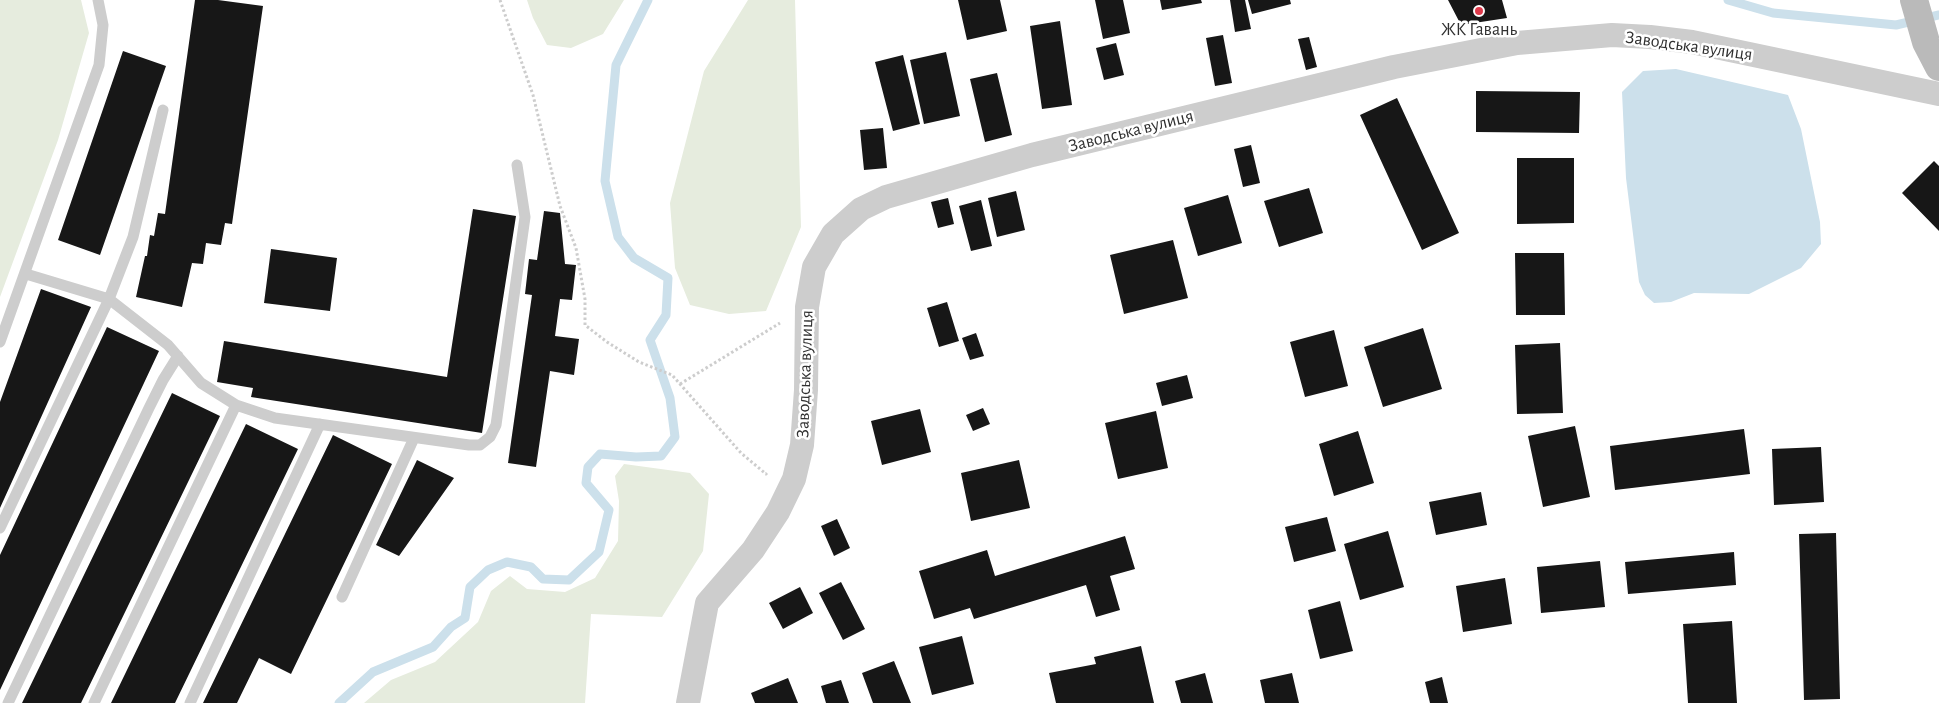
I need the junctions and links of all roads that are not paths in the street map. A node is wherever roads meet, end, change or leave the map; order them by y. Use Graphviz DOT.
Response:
graph roads {
  1 [pos="98,0"];
  2 [pos="1914,0"];
  3 [pos="1939,67"];
  4 [pos="1939,94"];
  5 [pos="163,110"];
  6 [pos="517,164"];
  7 [pos="26,274"];
  8 [pos="109,299"];
  9 [pos="0,342"];
  10 [pos="178,356"];
  11 [pos="236,406"];
  12 [pos="320,424"];
  13 [pos="414,438"];
  14 [pos="0,528"];
  15 [pos="342,597"];
  16 [pos="8,703"];
  17 [pos="94,703"];
  18 [pos="190,703"];
  19 [pos="688,703"];
  1 -- 7 [label="lane"];
  2 -- 3 [label="main road"];
  4 -- 19 [label="street, Заводська вулиця"];
  5 -- 8 [label="lane"];
  6 -- 13 [label="lane"];
  7 -- 8 [label="lane"];
  7 -- 9 [label="lane"];
  8 -- 10 [label="lane"];
  8 -- 14 [label="lane"];
  10 -- 11 [label="lane"];
  10 -- 16 [label="lane"];
  11 -- 12 [label="lane"];
  11 -- 17 [label="lane"];
  12 -- 13 [label="lane"];
  12 -- 18 [label="lane"];
  13 -- 15 [label="lane"];
}
